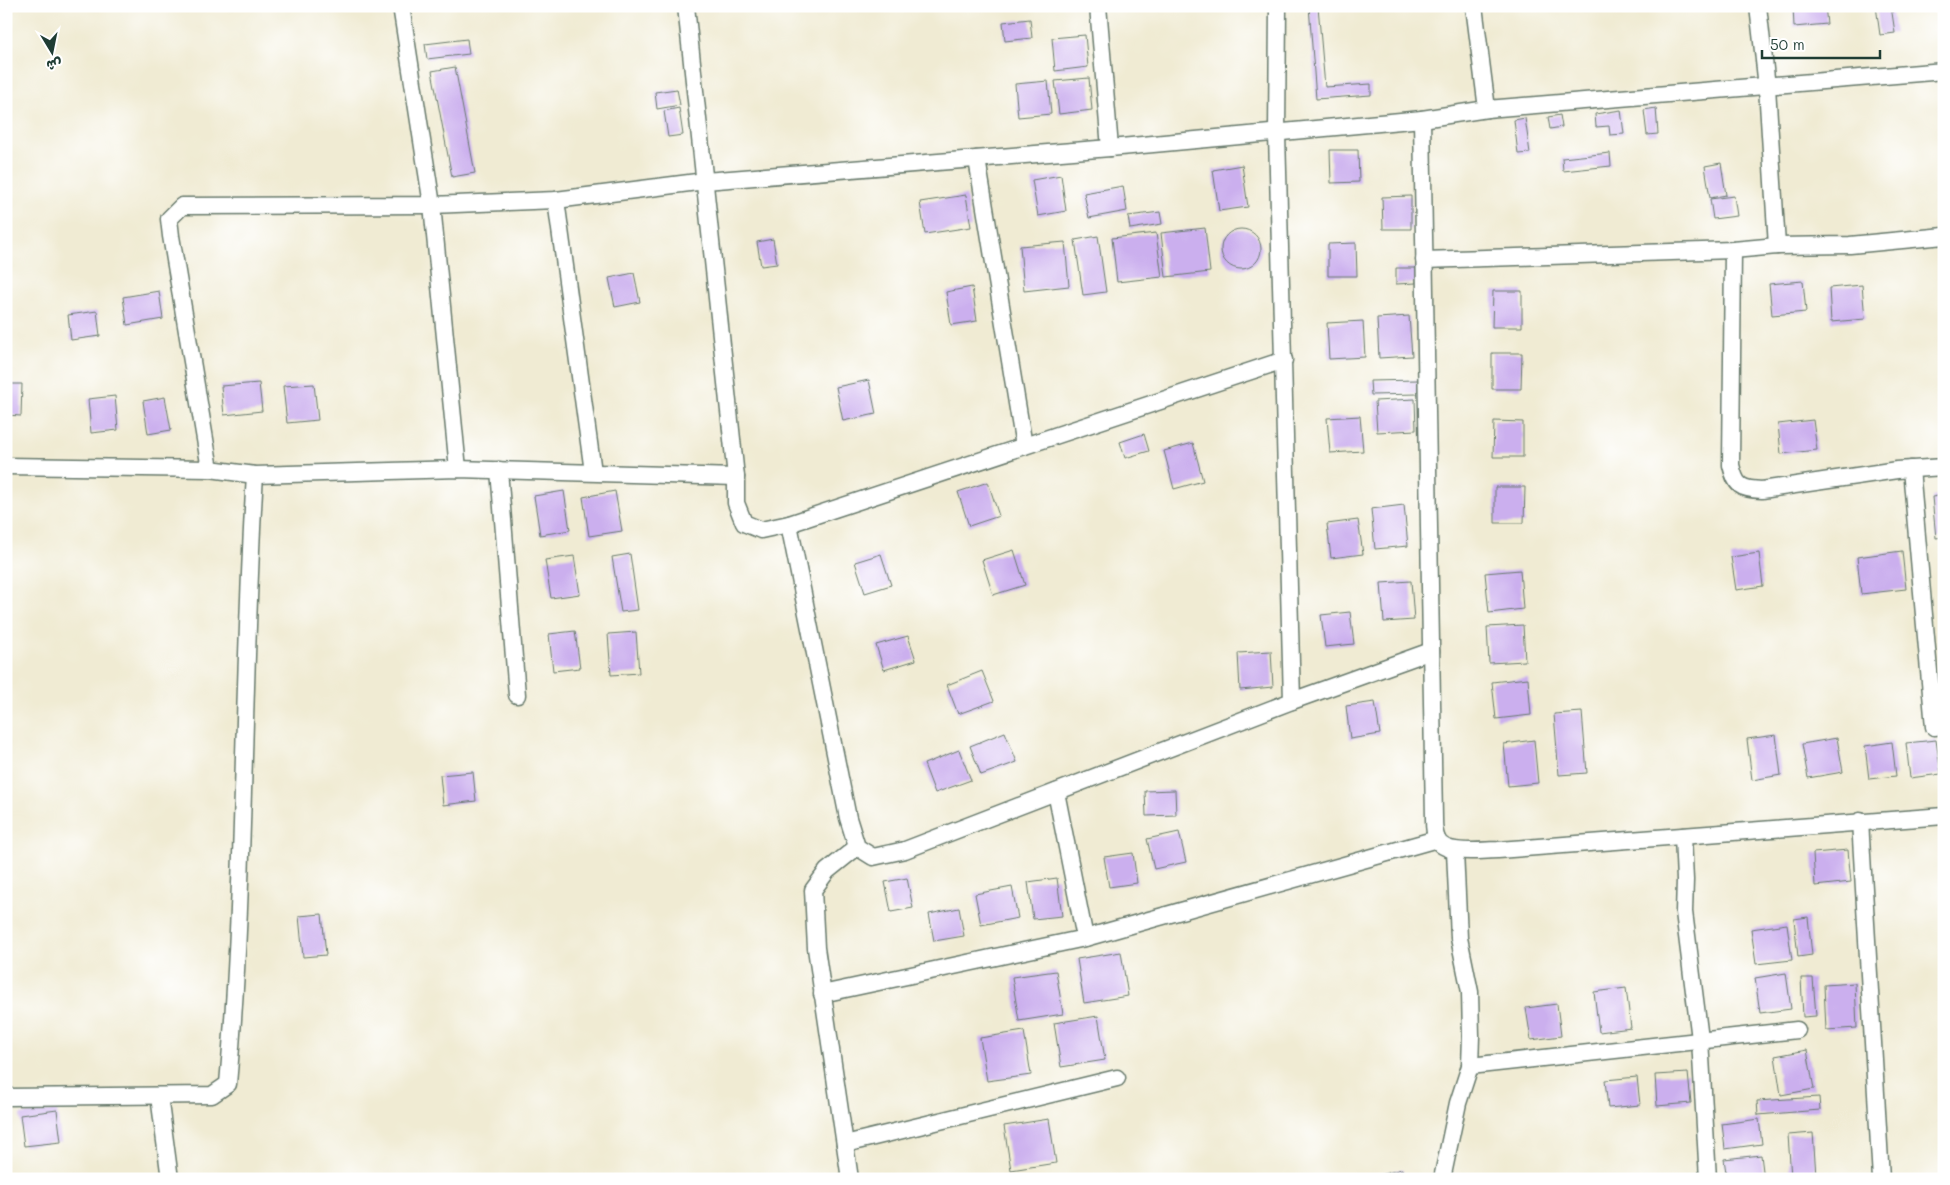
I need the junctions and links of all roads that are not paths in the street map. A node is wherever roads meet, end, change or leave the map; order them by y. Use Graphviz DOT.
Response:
graph roads {
  1 [pos="401,6"];
  2 [pos="686,6"];
  3 [pos="1098,6"];
  4 [pos="1278,6"];
  5 [pos="1474,6"];
  6 [pos="1758,6"];
  7 [pos="1944,71"];
  8 [pos="1767,87"];
  9 [pos="1487,108"];
  10 [pos="1422,119"];
  11 [pos="1277,134"];
  12 [pos="1110,148"];
  13 [pos="976,159"];
  14 [pos="705,181"];
  15 [pos="556,200"];
  16 [pos="432,205"];
  17 [pos="1944,236"];
  18 [pos="1777,246"];
  19 [pos="1733,250"];
  20 [pos="1424,260"];
  21 [pos="1284,360"];
  22 [pos="1024,446"];
  23 [pos="6,466"];
  24 [pos="1944,467"];
  25 [pos="210,469"];
  26 [pos="458,469"];
  27 [pos="1911,469"];
  28 [pos="499,470"];
  29 [pos="593,472"];
  30 [pos="255,475"];
  31 [pos="736,477"];
  32 [pos="790,524"];
  33 [pos="1431,651"];
  34 [pos="517,695"];
  35 [pos="1292,700"];
  36 [pos="1944,726"];
  37 [pos="1056,792"];
  38 [pos="1944,816"];
  39 [pos="1860,821"];
  40 [pos="1683,836"];
  41 [pos="1437,839"];
  42 [pos="857,847"];
  43 [pos="1455,850"];
  44 [pos="1085,938"];
  45 [pos="822,994"];
  46 [pos="1797,1030"];
  47 [pos="1700,1039"];
  48 [pos="1470,1066"];
  49 [pos="1117,1078"];
  50 [pos="6,1096"];
  51 [pos="159,1096"];
  52 [pos="845,1144"];
  53 [pos="170,1179"];
  54 [pos="850,1179"];
  55 [pos="1442,1179"];
  56 [pos="1708,1179"];
  57 [pos="1881,1179"];
  1 -- 16 [label="street"];
  2 -- 14 [label="street"];
  3 -- 12 [label="street"];
  4 -- 11 [label="street"];
  5 -- 9 [label="street"];
  6 -- 8 [label="street"];
  7 -- 8 [label="street"];
  8 -- 9 [label="street"];
  8 -- 18 [label="street"];
  9 -- 10 [label="street"];
  10 -- 11 [label="street"];
  10 -- 20 [label="street"];
  11 -- 12 [label="street"];
  11 -- 21 [label="street"];
  12 -- 13 [label="street"];
  13 -- 14 [label="street"];
  13 -- 22 [label="street"];
  14 -- 15 [label="street"];
  14 -- 31 [label="street"];
  15 -- 16 [label="street"];
  15 -- 29 [label="street"];
  16 -- 25 [label="street"];
  16 -- 26 [label="street"];
  17 -- 18 [label="street"];
  18 -- 19 [label="street"];
  19 -- 20 [label="street"];
  19 -- 27 [label="street"];
  20 -- 33 [label="street"];
  21 -- 22 [label="street"];
  21 -- 35 [label="street"];
  22 -- 32 [label="street"];
  23 -- 25 [label="street"];
  24 -- 27 [label="street"];
  25 -- 30 [label="street"];
  26 -- 28 [label="street"];
  26 -- 30 [label="street"];
  27 -- 36 [label="street"];
  28 -- 29 [label="street"];
  28 -- 34 [label="street"];
  29 -- 31 [label="street"];
  30 -- 51 [label="street"];
  31 -- 32 [label="street"];
  32 -- 42 [label="street"];
  33 -- 35 [label="street"];
  33 -- 41 [label="street"];
  35 -- 37 [label="street"];
  37 -- 42 [label="street"];
  37 -- 44 [label="street"];
  38 -- 39 [label="street"];
  39 -- 40 [label="street"];
  39 -- 57 [label="street"];
  40 -- 43 [label="street"];
  40 -- 47 [label="street"];
  41 -- 43 [label="street"];
  41 -- 44 [label="street"];
  42 -- 45 [label="street"];
  43 -- 48 [label="street"];
  44 -- 45 [label="street"];
  45 -- 52 [label="street"];
  46 -- 47 [label="street"];
  47 -- 48 [label="street"];
  47 -- 56 [label="street"];
  48 -- 55 [label="street"];
  49 -- 52 [label="street"];
  50 -- 51 [label="street"];
  51 -- 53 [label="street"];
  52 -- 54 [label="street"];
}
